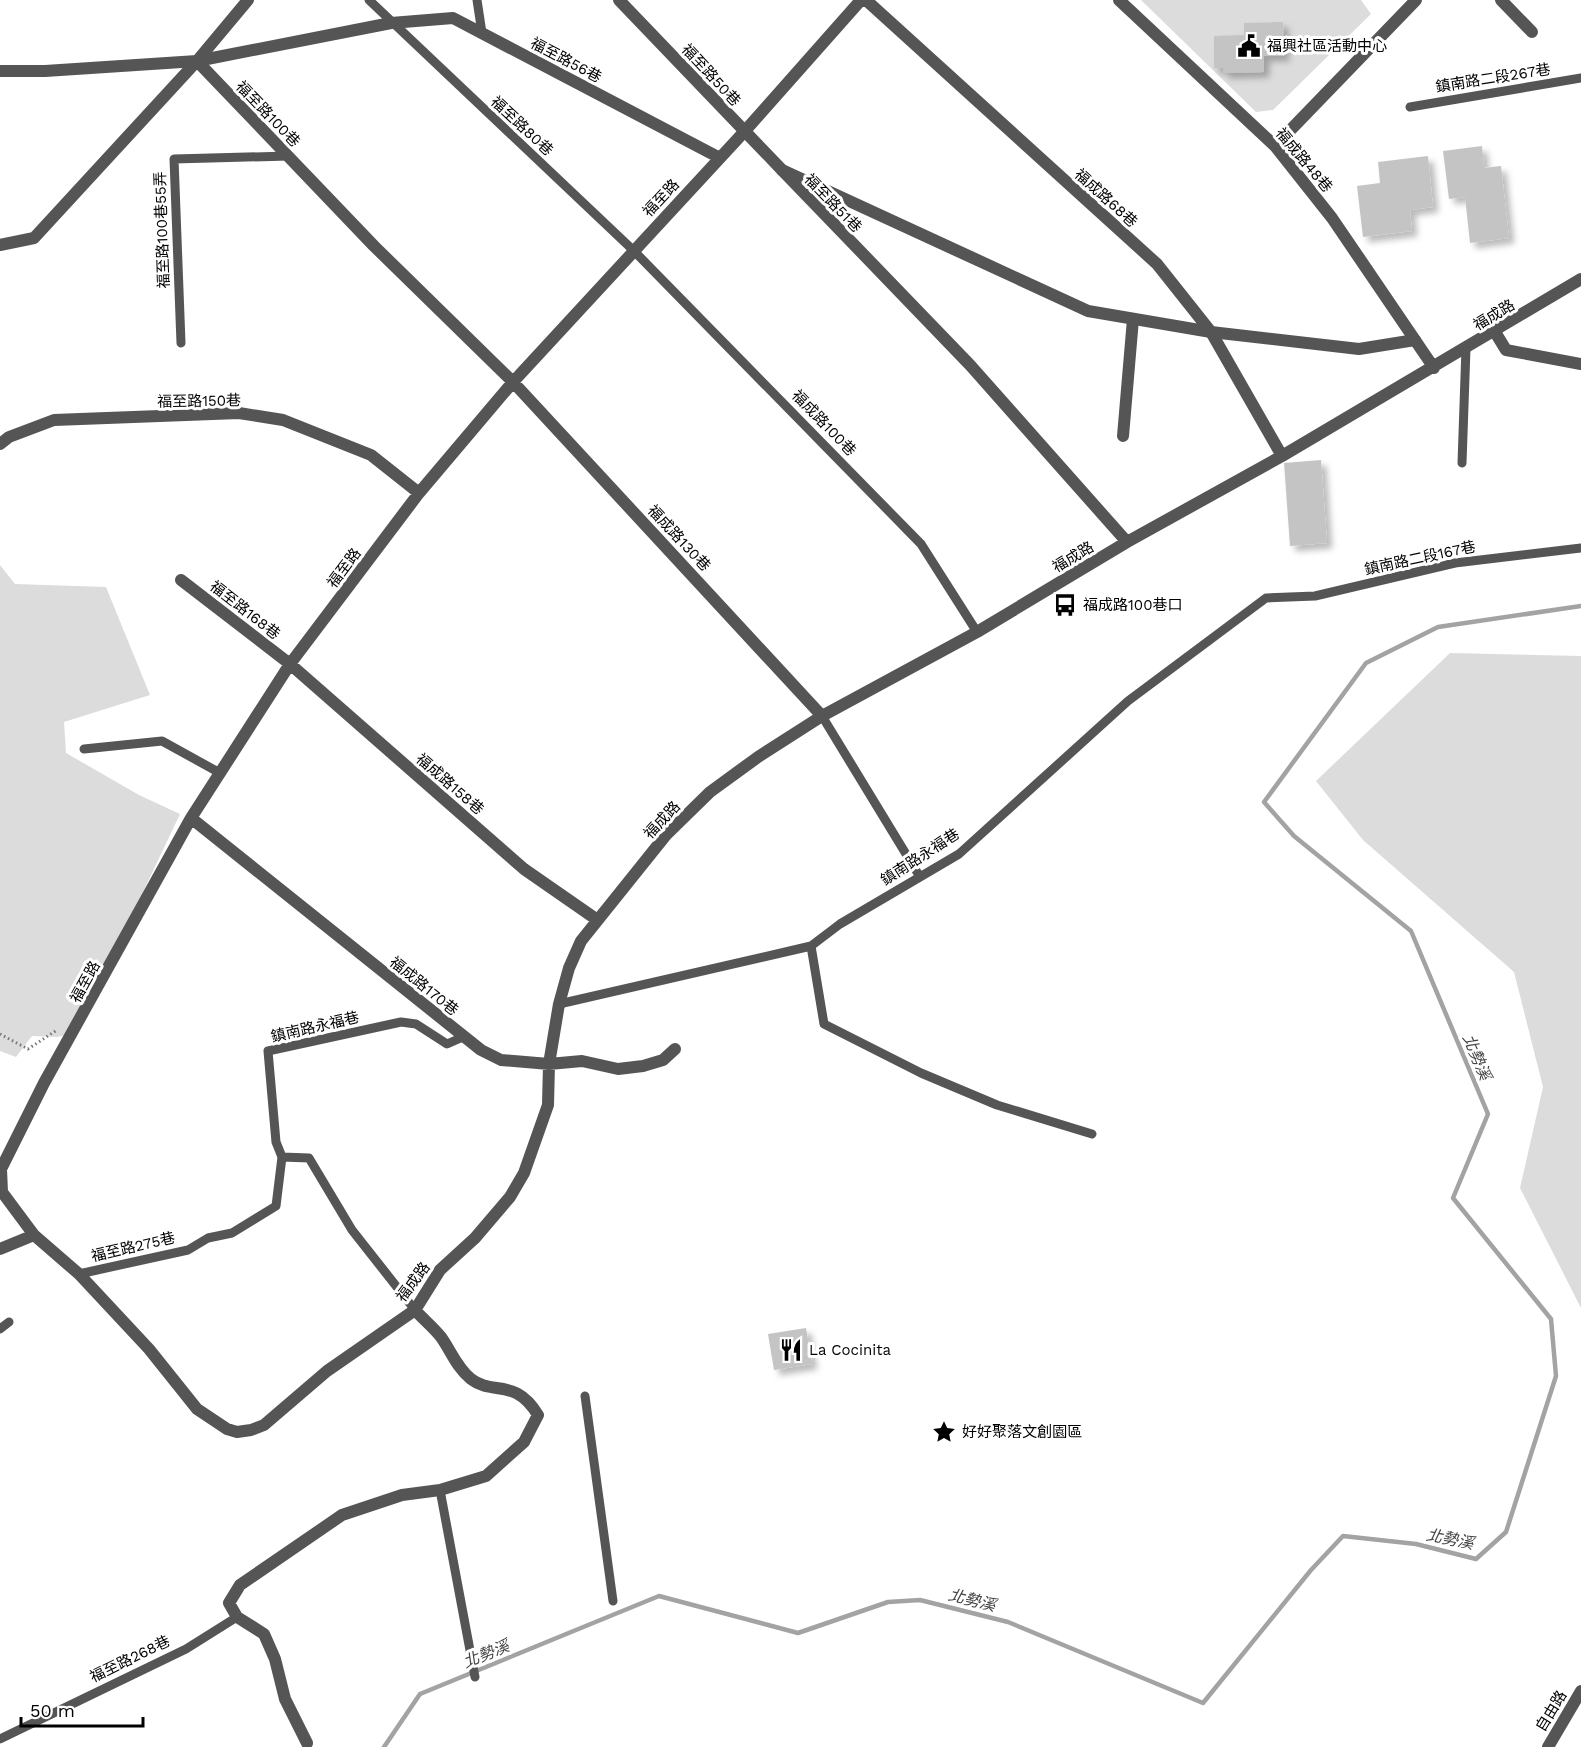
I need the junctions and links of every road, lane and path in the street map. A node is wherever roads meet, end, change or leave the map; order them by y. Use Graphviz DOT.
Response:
graph roads {
  1 [pos="248,0"];
  2 [pos="369,0"];
  3 [pos="477,0"];
  4 [pos="619,0"];
  5 [pos="861,0"];
  6 [pos="866,0"];
  7 [pos="1119,0"];
  8 [pos="1416,0"];
  9 [pos="1502,0"];
  10 [pos="391,23"];
  11 [pos="1532,32"];
  12 [pos="482,33"];
  13 [pos="197,61"];
  14 [pos="0,71"];
  15 [pos="1581,78"];
  16 [pos="1410,106"];
  17 [pos="744,132"];
  18 [pos="1275,146"];
  19 [pos="289,156"];
  20 [pos="720,158"];
  21 [pos="782,170"];
  22 [pos="0,245"];
  23 [pos="633,250"];
  24 [pos="1581,279"];
  25 [pos="1133,319"];
  26 [pos="1211,332"];
  27 [pos="1495,332"];
  28 [pos="1415,340"];
  29 [pos="181,343"];
  30 [pos="1466,348"];
  31 [pos="1581,364"];
  32 [pos="1434,368"];
  33 [pos="513,382"];
  34 [pos="1123,436"];
  35 [pos="0,444"];
  36 [pos="1282,456"];
  37 [pos="1462,463"];
  38 [pos="419,493"];
  39 [pos="1127,542"];
  40 [pos="1581,548"];
  41 [pos="181,580"];
  42 [pos="1266,598"];
  43 [pos="977,632"];
  44 [pos="290,664"];
  45 [pos="822,716"];
  46 [pos="84,748"];
  47 [pos="220,773"];
  48 [pos="191,818"];
  49 [pos="920,877"];
  50 [pos="596,919"];
  51 [pos="812,946"];
  52 [pos="559,1004"];
  53 [pos="57,1030"];
  54 [pos="0,1034"];
  55 [pos="463,1037"];
  56 [pos="675,1049"];
  57 [pos="549,1064"];
  58 [pos="1092,1134"];
  59 [pos="282,1157"];
  60 [pos="34,1235"];
  61 [pos="0,1249"];
  62 [pos="80,1274"];
  63 [pos="415,1310"];
  64 [pos="9,1322"];
  65 [pos="0,1329"];
  66 [pos="585,1396"];
  67 [pos="440,1490"];
  68 [pos="613,1601"];
  69 [pos="237,1617"];
  70 [pos="475,1677"];
  71 [pos="1581,1691"];
  72 [pos="0,1739"];
  73 [pos="307,1743"];
  74 [pos="1548,1747"];
  1 -- 13 [label="street"];
  2 -- 10 [label="lane, 福至路80巷"];
  3 -- 12 [label="lane"];
  4 -- 17 [label="street, 福至路50巷"];
  5 -- 17 [label="street, 福至路"];
  6 -- 26 [label="street, 福成路68巷"];
  7 -- 18 [label="street, 福成路48巷"];
  8 -- 18 [label="street"];
  9 -- 11 [label="street"];
  10 -- 12 [label="street, 福至路56巷"];
  10 -- 13 [label="street"];
  10 -- 23 [label="lane, 福至路80巷"];
  12 -- 20 [label="street, 福至路56巷"];
  13 -- 14 [label="street"];
  13 -- 19 [label="street, 福至路100巷"];
  13 -- 22 [label="street"];
  15 -- 16 [label="lane, 鎮南路二段267巷"];
  17 -- 20 [label="street, 福至路"];
  17 -- 21 [label="street, 福至路50巷"];
  18 -- 28 [label="street, 福成路48巷"];
  19 -- 29 [label="lane, 福至路100巷55弄"];
  19 -- 33 [label="street, 福至路100巷"];
  20 -- 23 [label="street, 福至路"];
  21 -- 25 [label="street, 福至路51巷"];
  21 -- 39 [label="street, 福至路51巷"];
  23 -- 33 [label="street, 福至路"];
  23 -- 43 [label="lane, 福成路100巷"];
  24 -- 27 [label="street, 福成路"];
  25 -- 26 [label="street, 福至路51巷"];
  25 -- 34 [label="street"];
  26 -- 28 [label="street, 福至路51巷"];
  26 -- 36 [label="street, 福成路68巷"];
  27 -- 30 [label="street, 福成路"];
  27 -- 31 [label="street"];
  28 -- 32 [label="street, 福成路48巷"];
  30 -- 32 [label="street, 福成路"];
  30 -- 37 [label="lane"];
  32 -- 36 [label="street, 福成路"];
  33 -- 38 [label="street, 福至路"];
  33 -- 45 [label="street, 福成路130巷"];
  35 -- 38 [label="street, 福至路150巷"];
  36 -- 39 [label="street, 福成路"];
  38 -- 44 [label="street, 福至路"];
  39 -- 43 [label="street, 福成路"];
  40 -- 42 [label="lane, 鎮南路二段167巷"];
  41 -- 44 [label="street, 福至路168巷"];
  42 -- 49 [label="lane, 鎮南路永福巷"];
  43 -- 45 [label="street, 福成路"];
  44 -- 47 [label="street, 福至路"];
  44 -- 50 [label="street, 福成路158巷"];
  45 -- 49 [label="lane"];
  45 -- 50 [label="street, 福成路"];
  46 -- 47 [label="lane"];
  47 -- 48 [label="street, 福至路"];
  48 -- 55 [label="street, 福成路170巷"];
  48 -- 60 [label="street, 福至路"];
  49 -- 51 [label="lane, 鎮南路永福巷"];
  50 -- 52 [label="street, 福成路"];
  51 -- 52 [label="lane, 鎮南路永福巷"];
  51 -- 58 [label="lane"];
  52 -- 57 [label="street, 福成路"];
  53 -- 54 [label="path"];
  55 -- 57 [label="street, 福成路170巷"];
  55 -- 59 [label="lane, 鎮南路永福巷"];
  56 -- 57 [label="street, 福成路170巷"];
  57 -- 63 [label="street, 福成路"];
  59 -- 62 [label="lane, 福至路275巷"];
  59 -- 63 [label="lane"];
  60 -- 61 [label="street"];
  60 -- 62 [label="street, 福成路"];
  62 -- 63 [label="street, 福成路"];
  63 -- 67 [label="street"];
  64 -- 65 [label="lane"];
  66 -- 68 [label="lane"];
  67 -- 69 [label="street"];
  67 -- 70 [label="lane"];
  69 -- 72 [label="lane, 福至路268巷"];
  69 -- 73 [label="street"];
  71 -- 74 [label="street, 自由路"];
}
